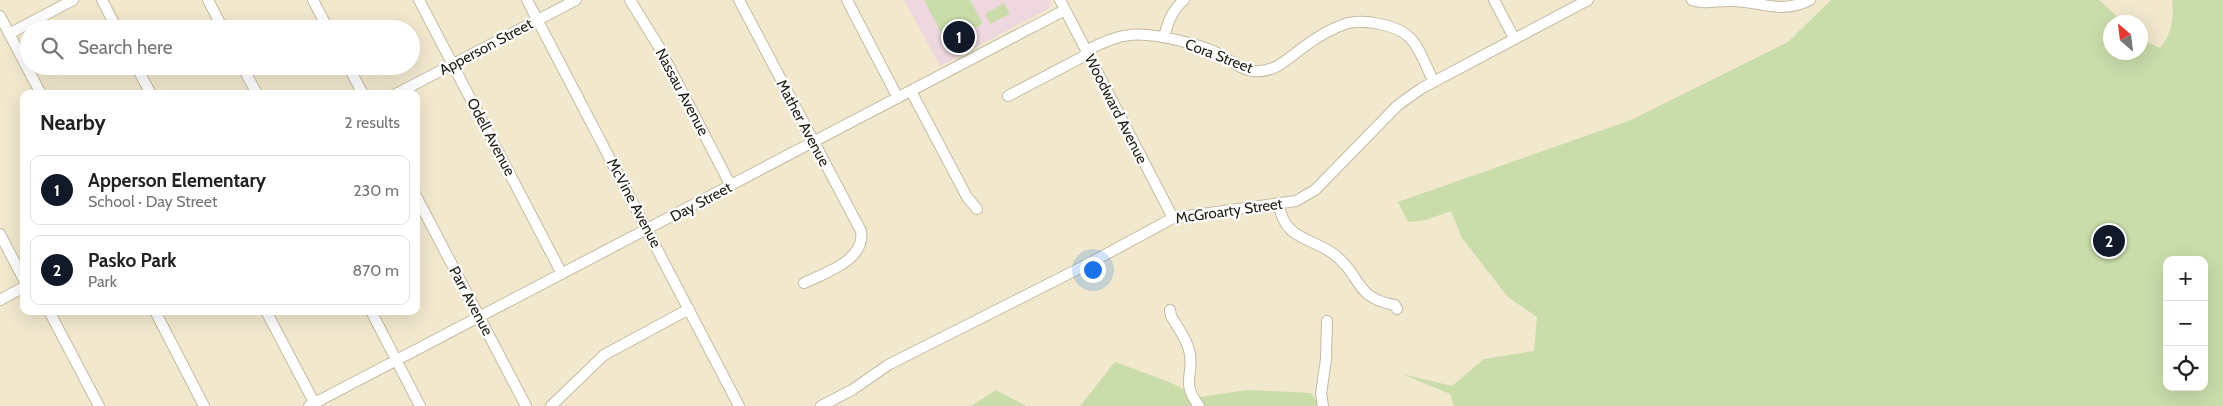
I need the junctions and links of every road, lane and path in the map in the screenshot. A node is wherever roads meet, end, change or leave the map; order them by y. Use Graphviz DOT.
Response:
graph roads {
  1 [pos="73,0"];
  2 [pos="102,0"];
  3 [pos="208,0"];
  4 [pos="313,0"];
  5 [pos="419,0"];
  6 [pos="527,0"];
  7 [pos="576,0"];
  8 [pos="630,0"];
  9 [pos="739,0"];
  10 [pos="847,0"];
  11 [pos="1060,0"];
  12 [pos="1184,0"];
  13 [pos="1494,0"];
  14 [pos="1588,0"];
  15 [pos="1692,0"];
  16 [pos="1810,0"];
  17 [pos="1065,10"];
  18 [pos="0,16"];
  19 [pos="28,20"];
  20 [pos="112,20"];
  21 [pos="218,20"];
  22 [pos="323,20"];
  23 [pos="538,20"];
  24 [pos="20,23"];
  25 [pos="5,30"];
  26 [pos="1164,37"];
  27 [pos="1514,38"];
  28 [pos="1087,53"];
  29 [pos="20,57"];
  30 [pos="452,64"];
  31 [pos="30,75"];
  32 [pos="141,75"];
  33 [pos="247,75"];
  34 [pos="353,75"];
  35 [pos="1433,80"];
  36 [pos="39,90"];
  37 [pos="149,90"];
  38 [pos="255,90"];
  39 [pos="361,90"];
  40 [pos="403,90"];
  41 [pos="911,91"];
  42 [pos="1008,96"];
  43 [pos="898,98"];
  44 [pos="814,142"];
  45 [pos="731,186"];
  46 [pos="420,204"];
  47 [pos="1279,204"];
  48 [pos="977,209"];
  49 [pos="1173,218"];
  50 [pos="648,229"];
  51 [pos="0,234"];
  52 [pos="20,272"];
  53 [pos="562,274"];
  54 [pos="804,283"];
  55 [pos="20,289"];
  56 [pos="0,300"];
  57 [pos="689,309"];
  58 [pos="1397,309"];
  59 [pos="1170,310"];
  60 [pos="51,315"];
  61 [pos="157,315"];
  62 [pos="268,315"];
  63 [pos="373,315"];
  64 [pos="480,317"];
  65 [pos="1327,321"];
  66 [pos="396,361"];
  67 [pos="313,405"];
  68 [pos="99,406"];
  69 [pos="204,406"];
  70 [pos="420,406"];
  71 [pos="526,406"];
  72 [pos="551,406"];
  73 [pos="739,406"];
  74 [pos="821,406"];
  75 [pos="1199,406"];
  76 [pos="1323,406"];
  1 -- 19 [label="street"];
  2 -- 20 [label="street"];
  3 -- 21 [label="street"];
  4 -- 22 [label="street"];
  5 -- 30 [label="street, Odell Avenue"];
  6 -- 23 [label="street, McVine Avenue"];
  7 -- 23 [label="street, Apperson Street"];
  8 -- 45 [label="street, Nassau Avenue"];
  9 -- 44 [label="street, Mather Avenue"];
  10 -- 43 [label="street"];
  11 -- 17 [label="street, Woodward Avenue"];
  12 -- 26 [label="street"];
  13 -- 27 [label="street"];
  14 -- 27 [label="street, McGroarty Street"];
  15 -- 16 [label="street"];
  17 -- 28 [label="street, Woodward Avenue"];
  17 -- 41 [label="street, Day Street"];
  18 -- 25 [label="street"];
  23 -- 30 [label="street, Apperson Street"];
  23 -- 50 [label="street, McVine Avenue"];
  24 -- 25 [label="street"];
  25 -- 29 [label="street"];
  26 -- 28 [label="street, Cora Street"];
  26 -- 35 [label="street, Cora Street"];
  27 -- 35 [label="street, McGroarty Street"];
  28 -- 42 [label="street, Cora Street"];
  28 -- 49 [label="street, Woodward Avenue"];
  30 -- 40 [label="street, Apperson Street"];
  30 -- 53 [label="street, Odell Avenue"];
  31 -- 36 [label="street"];
  32 -- 37 [label="street"];
  33 -- 38 [label="street"];
  34 -- 39 [label="street"];
  35 -- 47 [label="street, McGroarty Street"];
  41 -- 43 [label="street, Day Street"];
  41 -- 48 [label="street"];
  43 -- 44 [label="street, Day Street"];
  44 -- 45 [label="street, Day Street"];
  44 -- 54 [label="street, Mather Avenue"];
  45 -- 50 [label="street, Day Street"];
  46 -- 64 [label="street, Parr Avenue"];
  47 -- 49 [label="street, McGroarty Street"];
  47 -- 58 [label="street"];
  49 -- 74 [label="street, McGroarty Street"];
  50 -- 53 [label="street, Day Street"];
  50 -- 57 [label="street, McVine Avenue"];
  51 -- 52 [label="street"];
  53 -- 64 [label="street, Day Street"];
  55 -- 56 [label="street"];
  57 -- 72 [label="street"];
  57 -- 73 [label="street, McVine Avenue"];
  59 -- 75 [label="street"];
  60 -- 68 [label="street"];
  61 -- 69 [label="street"];
  62 -- 67 [label="street"];
  63 -- 66 [label="street"];
  64 -- 66 [label="street, Day Street"];
  64 -- 71 [label="street, Parr Avenue"];
  65 -- 76 [label="street"];
  66 -- 67 [label="street, Day Street"];
  66 -- 70 [label="street"];
}
